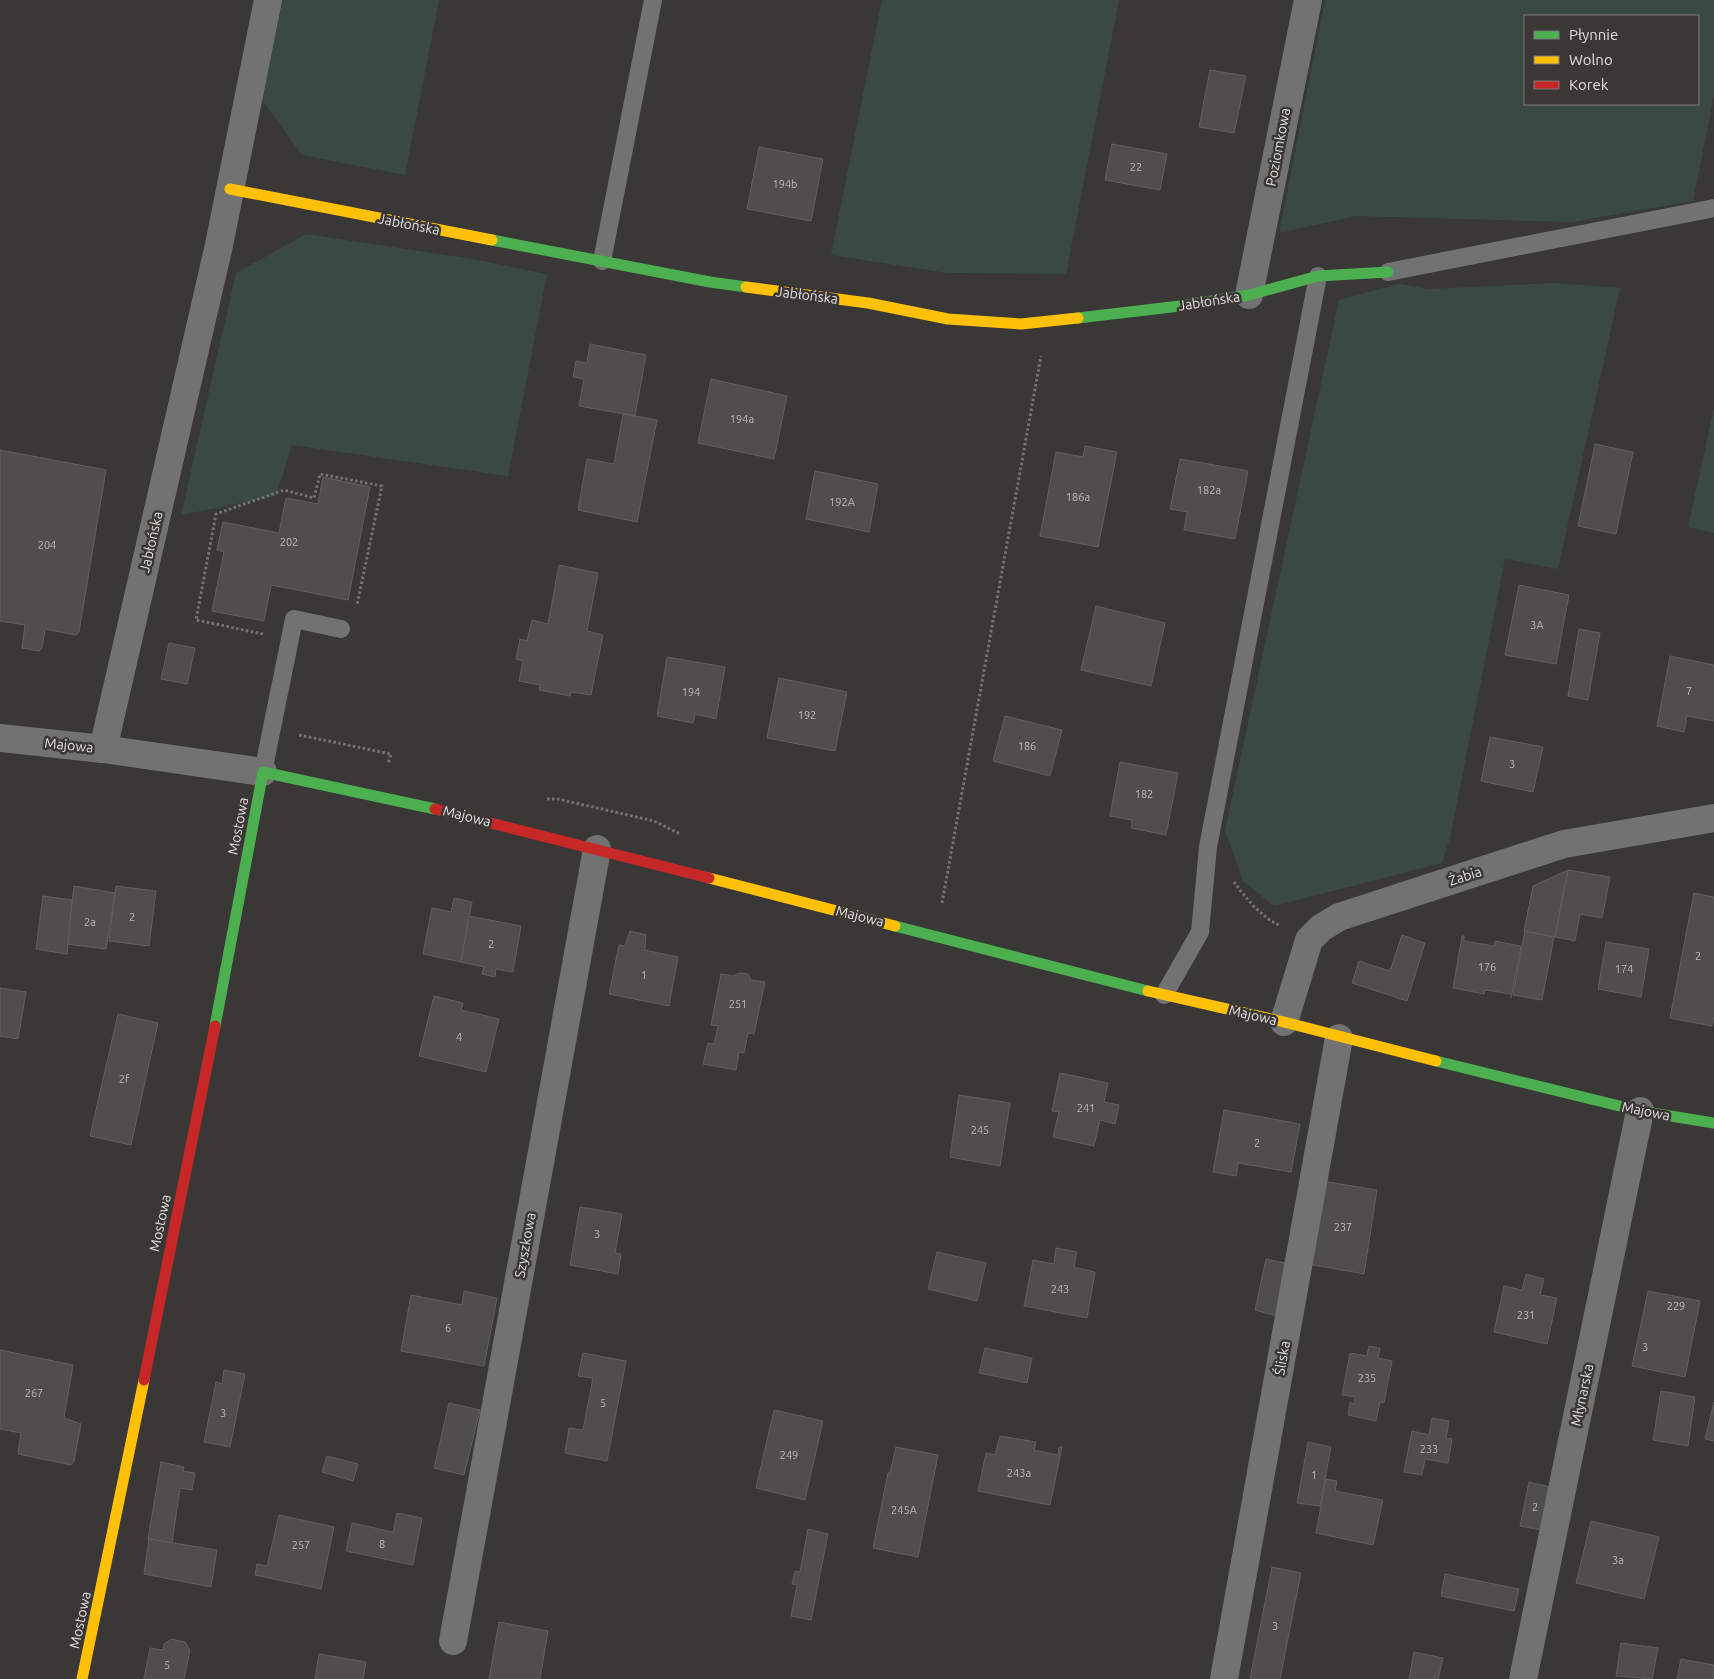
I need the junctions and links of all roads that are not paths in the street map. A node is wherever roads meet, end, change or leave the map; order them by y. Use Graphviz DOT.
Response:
graph roads {
  1 [pos="268,0"];
  2 [pos="653,0"];
  3 [pos="1308,0"];
  4 [pos="230,189"];
  5 [pos="1714,208"];
  6 [pos="602,262"];
  7 [pos="1388,272"];
  8 [pos="1318,276"];
  9 [pos="1249,295"];
  10 [pos="341,629"];
  11 [pos="0,738"];
  12 [pos="103,749"];
  13 [pos="263,772"];
  14 [pos="1714,818"];
  15 [pos="597,848"];
  16 [pos="1164,995"];
  17 [pos="1284,1022"];
  18 [pos="1340,1038"];
  19 [pos="1640,1111"];
  20 [pos="1714,1123"];
  21 [pos="454,1641"];
  22 [pos="82,1679"];
  23 [pos="1224,1679"];
  24 [pos="1523,1679"];
  1 -- 4 [label="street, Jabłońska"];
  2 -- 6 [label="lane"];
  3 -- 9 [label="street, Poziomkowa"];
  4 -- 6 [label="street, Jabłońska"];
  4 -- 12 [label="street, Jabłońska"];
  5 -- 7 [label="lane"];
  6 -- 9 [label="street, Jabłońska"];
  7 -- 8 [label="street, Jabłońska"];
  8 -- 9 [label="street, Jabłońska"];
  8 -- 16 [label="lane"];
  10 -- 13 [label="lane"];
  11 -- 12 [label="street, Majowa"];
  12 -- 13 [label="street, Majowa"];
  13 -- 15 [label="street, Majowa"];
  13 -- 22 [label="street, Mostowa"];
  14 -- 17 [label="street, Żabia"];
  15 -- 16 [label="street, Majowa"];
  15 -- 21 [label="street, Szyszkowa"];
  16 -- 17 [label="street, Majowa"];
  17 -- 18 [label="street, Majowa"];
  18 -- 19 [label="street, Majowa"];
  18 -- 23 [label="street, Śliska"];
  19 -- 20 [label="street, Majowa"];
  19 -- 24 [label="street, Młynarska"];
}
